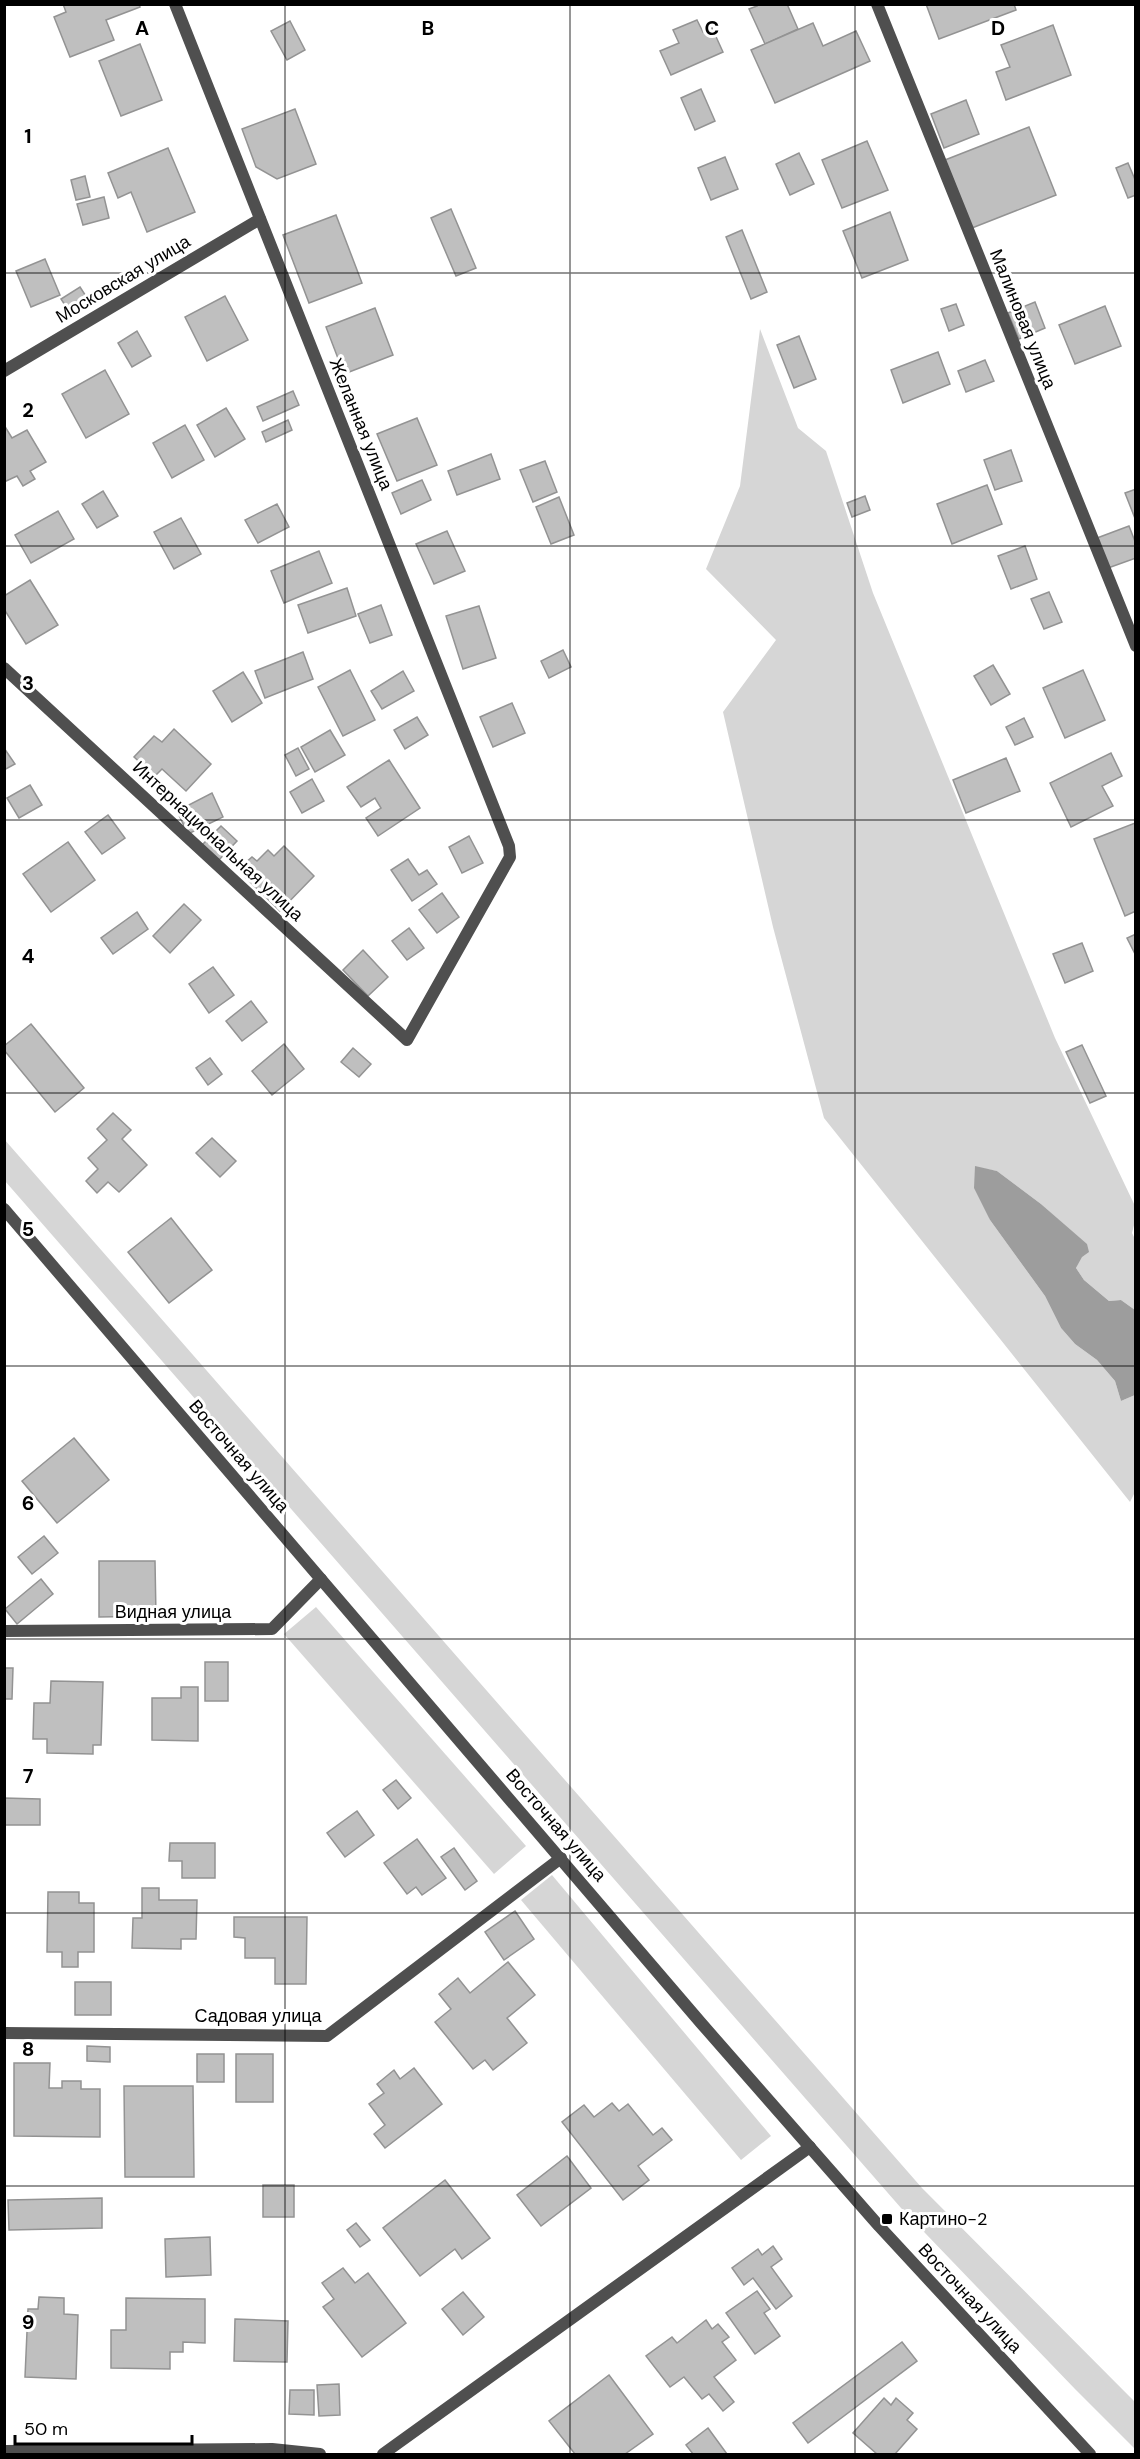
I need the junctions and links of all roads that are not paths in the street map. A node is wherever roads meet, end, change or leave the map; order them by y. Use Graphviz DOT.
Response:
graph roads {
  1 [pos="175,4"];
  2 [pos="877,4"];
  3 [pos="261,219"];
  4 [pos="4,371"];
  5 [pos="1136,646"];
  6 [pos="4,668"];
  7 [pos="406,1040"];
  8 [pos="4,1209"];
  9 [pos="321,1579"];
  10 [pos="4,1631"];
  11 [pos="561,1858"];
  12 [pos="4,2033"];
  13 [pos="810,2147"];
  14 [pos="4,2451"];
  15 [pos="272,2452"];
  16 [pos="320,2454"];
  17 [pos="384,2454"];
  18 [pos="1088,2454"];
  1 -- 3 [label="street, Желанная улица"];
  2 -- 5 [label="street, Малиновая улица"];
  3 -- 4 [label="street, Московская улица"];
  3 -- 7 [label="street, Желанная улица"];
  6 -- 7 [label="street, Интернациональная улица"];
  8 -- 9 [label="street, Восточная улица"];
  9 -- 10 [label="street, Видная улица"];
  9 -- 11 [label="street, Восточная улица"];
  11 -- 12 [label="street, Садовая улица"];
  11 -- 13 [label="street, Восточная улица"];
  13 -- 17 [label="street"];
  13 -- 18 [label="street, Восточная улица"];
  14 -- 15 [label="street"];
  15 -- 16 [label="street"];
}
